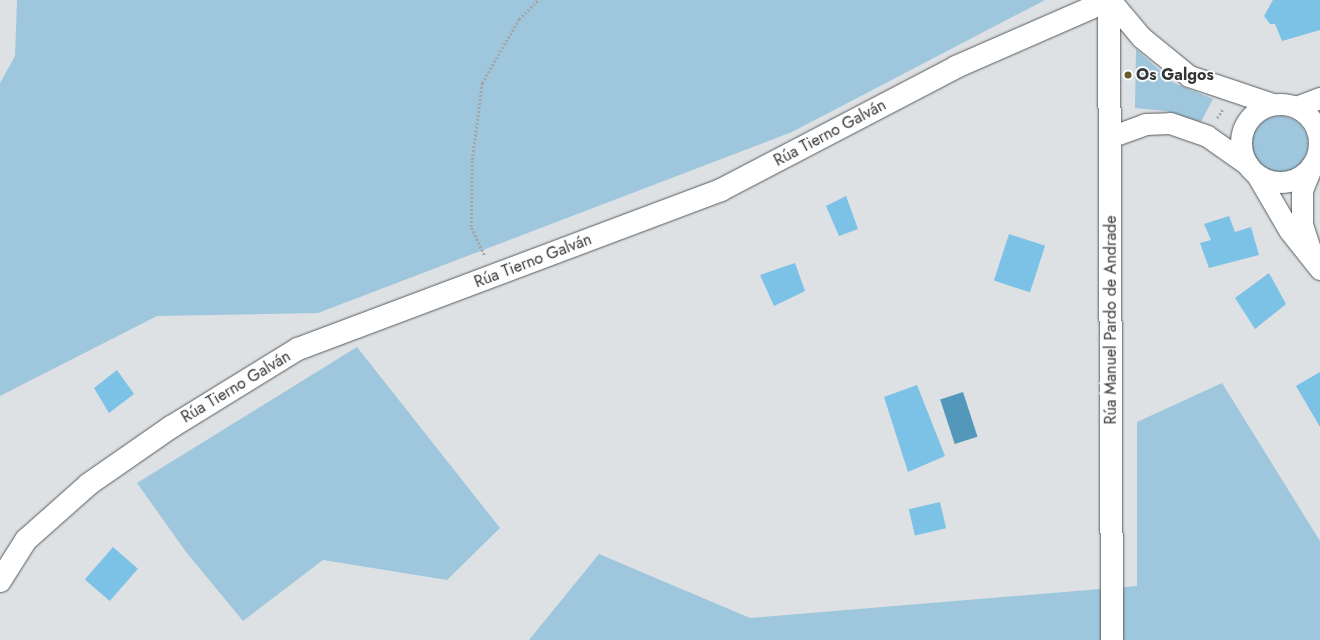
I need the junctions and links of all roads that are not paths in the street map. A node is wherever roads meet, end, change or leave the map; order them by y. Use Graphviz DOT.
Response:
graph roads {
  1 [pos="1109,0"];
  2 [pos="1320,98"];
  3 [pos="1272,104"];
  4 [pos="1296,108"];
  5 [pos="1110,137"];
  6 [pos="1317,144"];
  7 [pos="1252,169"];
  8 [pos="1317,265"];
  9 [pos="0,581"];
  10 [pos="1112,640"];
  1 -- 3 [label="street"];
  1 -- 5 [label="street, Rúa Manuel Pardo de Andrade"];
  1 -- 9 [label="street, Rúa Tierno Galván"];
  2 -- 4 [label="street"];
  3 -- 4 [label="street"];
  3 -- 7 [label="street"];
  4 -- 6 [label="street"];
  5 -- 7 [label="street"];
  5 -- 10 [label="street, Rúa Manuel Pardo de Andrade"];
  6 -- 7 [label="street"];
  6 -- 8 [label="street"];
  7 -- 8 [label="street"];
}
